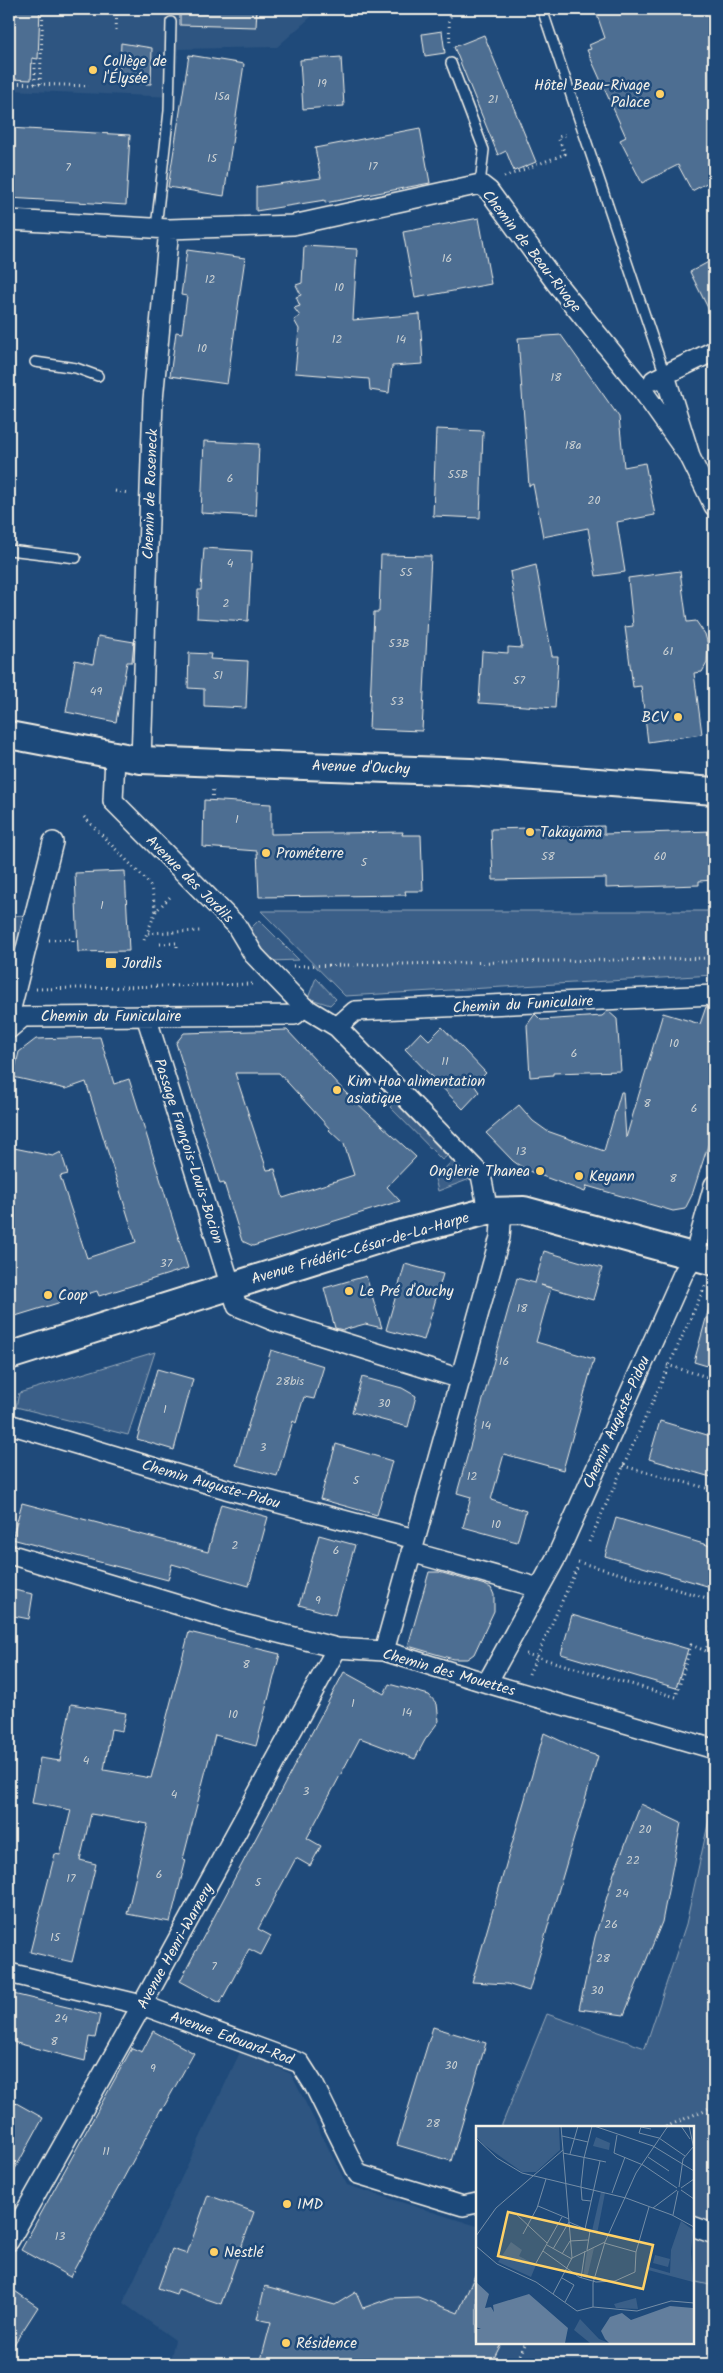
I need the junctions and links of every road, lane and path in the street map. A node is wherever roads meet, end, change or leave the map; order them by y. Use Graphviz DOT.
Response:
graph roads {
  1 [pos="42,9"];
  2 [pos="117,9"];
  3 [pos="453,9"];
  4 [pos="542,9"];
  5 [pos="171,22"];
  6 [pos="116,30"];
  7 [pos="36,59"];
  8 [pos="451,63"];
  9 [pos="9,83"];
  10 [pos="34,84"];
  11 [pos="40,84"];
  12 [pos="89,86"];
  13 [pos="583,130"];
  14 [pos="513,174"];
  15 [pos="480,184"];
  16 [pos="9,220"];
  17 [pos="162,228"];
  18 [pos="714,351"];
  19 [pos="35,362"];
  20 [pos="665,375"];
  21 [pos="98,376"];
  22 [pos="640,387"];
  23 [pos="691,459"];
  24 [pos="115,491"];
  25 [pos="128,493"];
  26 [pos="714,506"];
  27 [pos="9,550"];
  28 [pos="76,558"];
  29 [pos="9,736"];
  30 [pos="115,757"];
  31 [pos="141,760"];
  32 [pos="714,791"];
  33 [pos="84,817"];
  34 [pos="53,842"];
  35 [pos="170,897"];
  36 [pos="156,910"];
  37 [pos="200,931"];
  38 [pos="147,933"];
  39 [pos="65,940"];
  40 [pos="144,940"];
  41 [pos="73,944"];
  42 [pos="160,944"];
  43 [pos="178,950"];
  44 [pos="714,958"];
  45 [pos="266,967"];
  46 [pos="108,983"];
  47 [pos="256,984"];
  48 [pos="109,988"];
  49 [pos="36,989"];
  50 [pos="714,995"];
  51 [pos="304,1007"];
  52 [pos="9,1016"];
  53 [pos="146,1016"];
  54 [pos="337,1028"];
  55 [pos="9,1029"];
  56 [pos="714,1185"];
  57 [pos="495,1211"];
  58 [pos="705,1267"];
  59 [pos="231,1286"];
  60 [pos="9,1356"];
  61 [pos="644,1359"];
  62 [pos="669,1366"];
  63 [pos="461,1379"];
  64 [pos="714,1379"];
  65 [pos="9,1424"];
  66 [pos="600,1460"];
  67 [pos="623,1466"];
  68 [pos="714,1490"];
  69 [pos="587,1545"];
  70 [pos="413,1546"];
  71 [pos="9,1554"];
  72 [pos="584,1554"];
  73 [pos="557,1556"];
  74 [pos="580,1562"];
  75 [pos="539,1588"];
  76 [pos="714,1600"];
  77 [pos="714,1620"];
  78 [pos="337,1648"];
  79 [pos="506,1649"];
  80 [pos="384,1651"];
  81 [pos="536,1657"];
  82 [pos="487,1683"];
  83 [pos="520,1693"];
  84 [pos="708,1747"];
  85 [pos="9,1973"];
  86 [pos="142,2004"];
  87 [pos="714,2106"];
  88 [pos="668,2126"];
  89 [pos="476,2203"];
  90 [pos="693,2226"];
  91 [pos="714,2234"];
  92 [pos="9,2241"];
  93 [pos="526,2343"];
  94 [pos="516,2364"];
  1 -- 11 [label="path"];
  2 -- 6 [label="path"];
  3 -- 8 [label="path"];
  4 -- 13 [label="lane, Chemin de Beau-Rivage"];
  5 -- 17 [label="lane"];
  7 -- 10 [label="path"];
  8 -- 15 [label="lane"];
  9 -- 10 [label="path"];
  10 -- 11 [label="path"];
  11 -- 12 [label="path"];
  13 -- 14 [label="path"];
  13 -- 20 [label="lane, Chemin de Beau-Rivage"];
  15 -- 17 [label="street, Chemin de Beau-Rivage"];
  15 -- 22 [label="street, Chemin de Beau-Rivage"];
  16 -- 17 [label="street, Chemin de Beau-Rivage"];
  17 -- 31 [label="street, Chemin de Roseneck"];
  18 -- 20 [label="street"];
  19 -- 21 [label="lane"];
  20 -- 22 [label="street"];
  20 -- 23 [label="street, Chemin de Beau-Rivage"];
  22 -- 23 [label="street, Chemin de Beau-Rivage"];
  23 -- 26 [label="street, Chemin de Beau-Rivage"];
  24 -- 25 [label="path"];
  27 -- 28 [label="lane"];
  29 -- 30 [label="main road, Avenue d'Ouchy"];
  30 -- 31 [label="main road, Avenue d'Ouchy"];
  30 -- 45 [label="street, Avenue des Jordils"];
  31 -- 32 [label="main road, Avenue d'Ouchy"];
  33 -- 36 [label="path"];
  34 -- 52 [label="street"];
  35 -- 36 [label="path"];
  36 -- 38 [label="path"];
  37 -- 38 [label="path"];
  38 -- 40 [label="path"];
  39 -- 41 [label="path"];
  42 -- 43 [label="path"];
  44 -- 45 [label="path"];
  45 -- 51 [label="street, Avenue des Jordils"];
  46 -- 48 [label="path"];
  47 -- 48 [label="path"];
  48 -- 49 [label="path"];
  50 -- 54 [label="street, Chemin du Funiculaire"];
  51 -- 53 [label="street, Chemin du Funiculaire"];
  51 -- 54 [label="street, Avenue des Jordils"];
  53 -- 55 [label="street, Chemin du Funiculaire"];
  53 -- 59 [label="street, Passage François-Louis-Bocion"];
  54 -- 57 [label="street, Avenue des Jordils"];
  56 -- 58 [label="street, Chemin Auguste-Pidou"];
  57 -- 58 [label="main road, Avenue Frédéric-César-de-La-Harpe"];
  57 -- 59 [label="main road, Avenue Frédéric-César-de-La-Harpe"];
  57 -- 63 [label="street"];
  58 -- 61 [label="street, Chemin Auguste-Pidou"];
  58 -- 62 [label="path"];
  59 -- 60 [label="main road, Avenue Frédéric-César-de-La-Harpe"];
  59 -- 63 [label="street"];
  61 -- 62 [label="path"];
  61 -- 66 [label="street, Chemin Auguste-Pidou"];
  62 -- 64 [label="path"];
  62 -- 67 [label="path"];
  63 -- 70 [label="street"];
  65 -- 70 [label="street, Chemin Auguste-Pidou"];
  66 -- 67 [label="path"];
  66 -- 73 [label="street, Chemin Auguste-Pidou"];
  67 -- 68 [label="path"];
  67 -- 69 [label="path"];
  70 -- 75 [label="street, Chemin Auguste-Pidou"];
  70 -- 80 [label="street"];
  71 -- 78 [label="street, Chemin des Mouettes"];
  72 -- 74 [label="path"];
  73 -- 74 [label="path"];
  73 -- 75 [label="street, Chemin Auguste-Pidou"];
  74 -- 76 [label="path"];
  74 -- 81 [label="path"];
  75 -- 79 [label="street, Chemin Auguste-Pidou"];
  77 -- 81 [label="path"];
  78 -- 80 [label="street, Chemin des Mouettes"];
  78 -- 86 [label="street, Avenue Henri-Warnery"];
  79 -- 81 [label="path"];
  79 -- 82 [label="street, Chemin Auguste-Pidou"];
  80 -- 82 [label="street, Chemin des Mouettes"];
  81 -- 83 [label="path"];
  82 -- 83 [label="street, Chemin des Mouettes"];
  83 -- 84 [label="street, Chemin des Mouettes"];
  85 -- 86 [label="street, Avenue Edouard-Rod"];
  86 -- 89 [label="street, Avenue Edouard-Rod"];
  86 -- 92 [label="street, Avenue Henri-Warnery"];
  87 -- 88 [label="path"];
  90 -- 91 [label="street"];
  93 -- 94 [label="path"];
}
